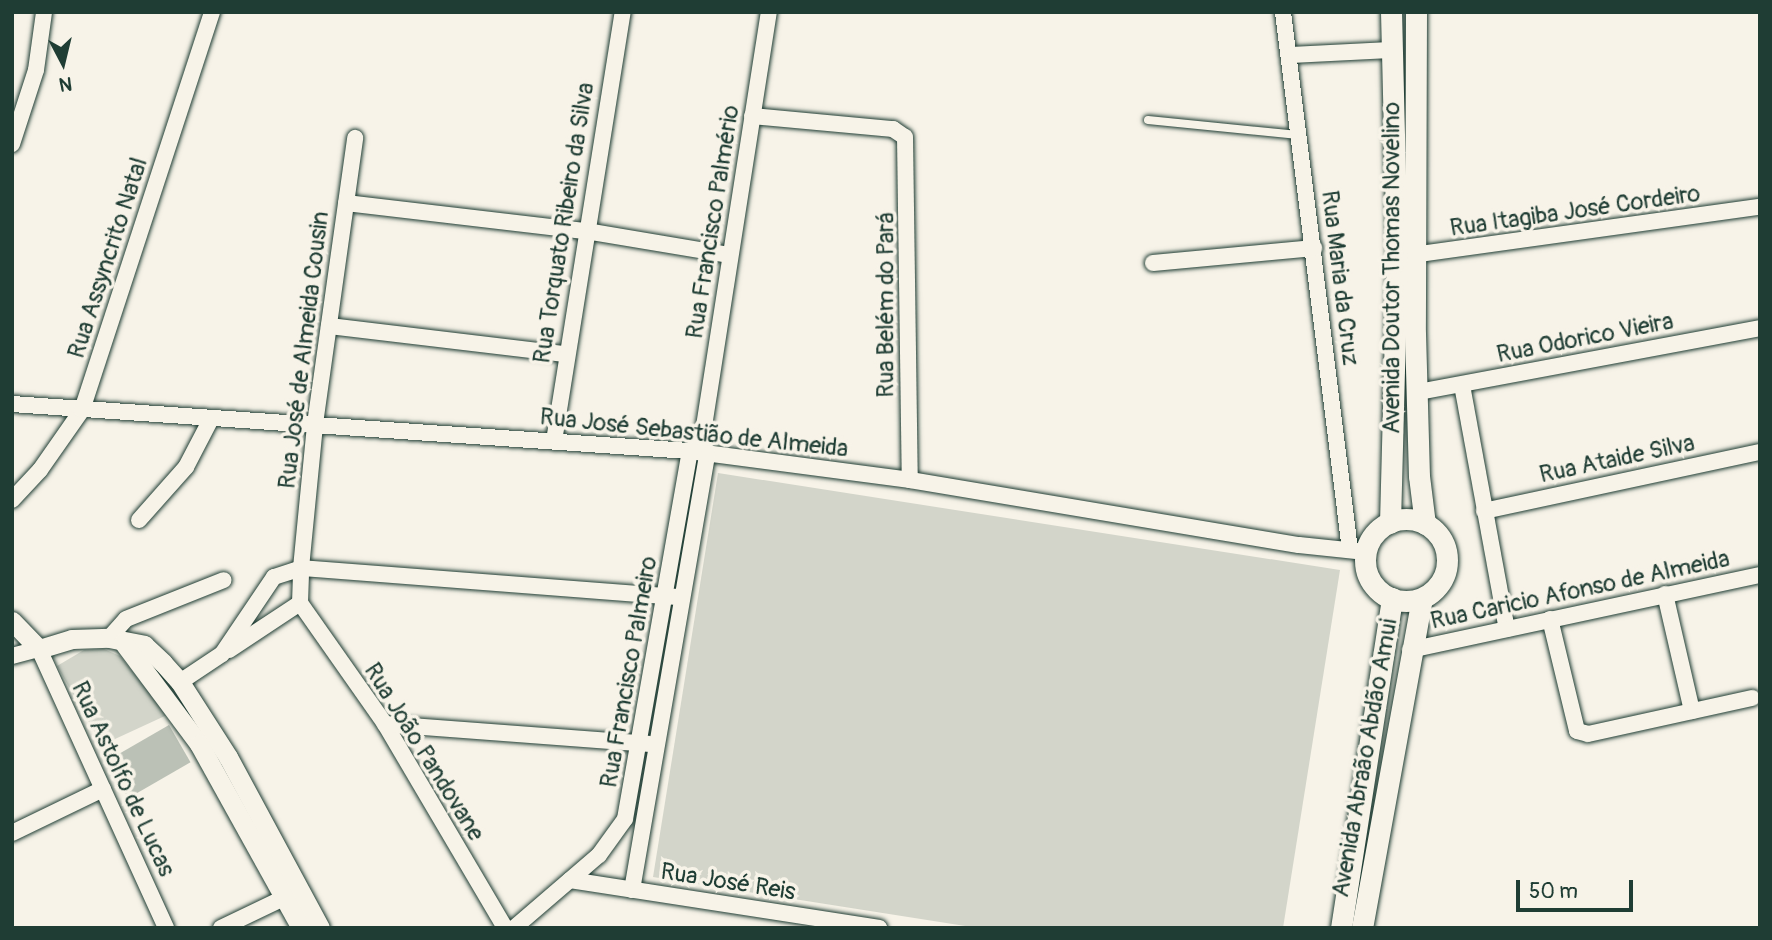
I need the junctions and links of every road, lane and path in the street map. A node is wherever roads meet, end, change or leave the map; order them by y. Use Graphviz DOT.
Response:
graph roads {
  1 [pos="44,12"];
  2 [pos="212,12"];
  3 [pos="623,12"];
  4 [pos="769,12"];
  5 [pos="1283,12"];
  6 [pos="1391,12"];
  7 [pos="1416,12"];
  8 [pos="1392,50"];
  9 [pos="1289,55"];
  10 [pos="752,116"];
  11 [pos="1148,120"];
  12 [pos="1298,135"];
  13 [pos="355,138"];
  14 [pos="12,144"];
  15 [pos="346,203"];
  16 [pos="1760,207"];
  17 [pos="586,231"];
  18 [pos="1314,248"];
  19 [pos="730,255"];
  20 [pos="1419,255"];
  21 [pos="1396,257"];
  22 [pos="1153,263"];
  23 [pos="329,326"];
  24 [pos="1760,328"];
  25 [pos="565,354"];
  26 [pos="1462,385"];
  27 [pos="1419,392"];
  28 [pos="12,404"];
  29 [pos="82,410"];
  30 [pos="211,419"];
  31 [pos="315,424"];
  32 [pos="554,441"];
  33 [pos="700,448"];
  34 [pos="1760,452"];
  35 [pos="910,480"];
  36 [pos="12,500"];
  37 [pos="1484,511"];
  38 [pos="139,520"];
  39 [pos="1390,523"];
  40 [pos="1425,524"];
  41 [pos="1358,551"];
  42 [pos="301,568"];
  43 [pos="1760,575"];
  44 [pos="224,580"];
  45 [pos="1665,594"];
  46 [pos="674,597"];
  47 [pos="1392,598"];
  48 [pos="1422,598"];
  49 [pos="300,603"];
  50 [pos="1550,619"];
  51 [pos="12,621"];
  52 [pos="1507,629"];
  53 [pos="116,640"];
  54 [pos="39,649"];
  55 [pos="1410,650"];
  56 [pos="222,654"];
  57 [pos="12,656"];
  58 [pos="180,682"];
  59 [pos="1752,698"];
  60 [pos="1692,711"];
  61 [pos="385,723"];
  62 [pos="647,744"];
  63 [pos="103,789"];
  64 [pos="621,829"];
  65 [pos="12,833"];
  66 [pos="641,835"];
  67 [pos="570,880"];
  68 [pos="632,890"];
  69 [pos="292,894"];
  70 [pos="781,921"];
  71 [pos="166,928"];
  72 [pos="221,928"];
  73 [pos="301,928"];
  74 [pos="320,928"];
  75 [pos="505,928"];
  76 [pos="514,928"];
  77 [pos="879,928"];
  78 [pos="1341,928"];
  79 [pos="1362,928"];
  1 -- 14 [label="street"];
  2 -- 29 [label="street, Rua Assyncrito Natal"];
  3 -- 17 [label="street, Rua Torquato Ribeiro da Silva"];
  4 -- 10 [label="street, Rua Francisco Palmério"];
  5 -- 9 [label="street, Rua Maria da Cruz"];
  6 -- 8 [label="main road, Avenida Doutor Thomas Novelino"];
  7 -- 20 [label="main road, Avenida Doutor Thomas Novelino"];
  8 -- 9 [label="street"];
  8 -- 21 [label="main road, Avenida Doutor Thomas Novelino"];
  9 -- 12 [label="street, Rua Maria da Cruz"];
  10 -- 19 [label="street, Rua Francisco Palmério"];
  10 -- 35 [label="street, Rua Belém do Pará"];
  11 -- 12 [label="lane"];
  12 -- 18 [label="street, Rua Maria da Cruz"];
  13 -- 15 [label="street, Rua José de Almeida Cousin"];
  15 -- 17 [label="street"];
  15 -- 23 [label="street, Rua José de Almeida Cousin"];
  16 -- 20 [label="street, Rua Itagiba José Cordeiro"];
  17 -- 19 [label="street"];
  17 -- 25 [label="street, Rua Torquato Ribeiro da Silva"];
  18 -- 22 [label="street"];
  18 -- 41 [label="street, Rua Maria da Cruz"];
  19 -- 33 [label="street, Rua Francisco Palmério"];
  20 -- 21 [label="street, Rua Itagiba José Cordeiro"];
  20 -- 27 [label="main road, Avenida Doutor Thomas Novelino"];
  21 -- 39 [label="main road, Avenida Doutor Thomas Novelino"];
  23 -- 25 [label="street"];
  23 -- 31 [label="street, Rua José de Almeida Cousin"];
  24 -- 26 [label="street, Rua Odorico Vieira"];
  25 -- 32 [label="street, Rua Torquato Ribeiro da Silva"];
  26 -- 27 [label="street, Rua Odorico Vieira"];
  26 -- 37 [label="street"];
  27 -- 40 [label="main road, Avenida Doutor Thomas Novelino"];
  28 -- 29 [label="street, Rua José Sebastião de Almeida"];
  29 -- 30 [label="street, Rua José Sebastião de Almeida"];
  29 -- 36 [label="street, Rua Assyncrito Natal"];
  30 -- 31 [label="street, Rua José Sebastião de Almeida"];
  30 -- 38 [label="street"];
  31 -- 32 [label="street, Rua José Sebastião de Almeida"];
  31 -- 42 [label="street, Rua José de Almeida Cousin"];
  32 -- 33 [label="street, Rua José Sebastião de Almeida"];
  33 -- 35 [label="street, Rua José Sebastião de Almeida"];
  33 -- 46 [label="street, Rua Francisco Palmeiro"];
  34 -- 37 [label="street, Rua Ataide Silva"];
  35 -- 41 [label="street, Rua José Sebastião de Almeida"];
  37 -- 52 [label="street"];
  39 -- 40 [label="main road"];
  39 -- 41 [label="main road"];
  40 -- 48 [label="main road"];
  41 -- 47 [label="main road"];
  42 -- 46 [label="street"];
  42 -- 49 [label="street, Rua José de Almeida Cousin"];
  42 -- 56 [label="street"];
  43 -- 45 [label="street, Rua Caricio Afonso de Almeida"];
  44 -- 53 [label="street"];
  45 -- 50 [label="street, Rua Caricio Afonso de Almeida"];
  45 -- 60 [label="street"];
  46 -- 62 [label="street, Rua Francisco Palmeiro"];
  47 -- 48 [label="main road"];
  47 -- 78 [label="main road, Avenida Abraão Abdão Amui"];
  48 -- 55 [label="main road, Avenida Abraão Abdão Amui"];
  49 -- 56 [label="street"];
  49 -- 61 [label="street, Rua João Pandovane"];
  50 -- 52 [label="street, Rua Caricio Afonso de Almeida"];
  50 -- 60 [label="street"];
  51 -- 54 [label="street"];
  52 -- 55 [label="street, Rua Caricio Afonso de Almeida"];
  53 -- 54 [label="street"];
  53 -- 58 [label="street"];
  53 -- 69 [label="street"];
  54 -- 57 [label="street"];
  54 -- 63 [label="street, Rua Astolfo de Lucas"];
  55 -- 79 [label="main road, Avenida Abraão Abdão Amui"];
  56 -- 58 [label="street"];
  58 -- 69 [label="street"];
  59 -- 60 [label="street"];
  61 -- 62 [label="street"];
  61 -- 75 [label="street, Rua João Pandovane"];
  62 -- 64 [label="street, Rua Francisco Palmeiro"];
  62 -- 66 [label="street, Rua Francisco Palmeiro"];
  63 -- 65 [label="street"];
  63 -- 71 [label="street, Rua Astolfo de Lucas"];
  64 -- 66 [label="street"];
  64 -- 67 [label="street"];
  66 -- 68 [label="street, Rua Francisco Palmeiro"];
  67 -- 68 [label="street, Rua José Reis"];
  67 -- 76 [label="street"];
  68 -- 70 [label="street, Rua José Reis"];
  69 -- 72 [label="street"];
  69 -- 73 [label="street"];
  69 -- 74 [label="street"];
  70 -- 77 [label="street, Rua José Reis"];
}
